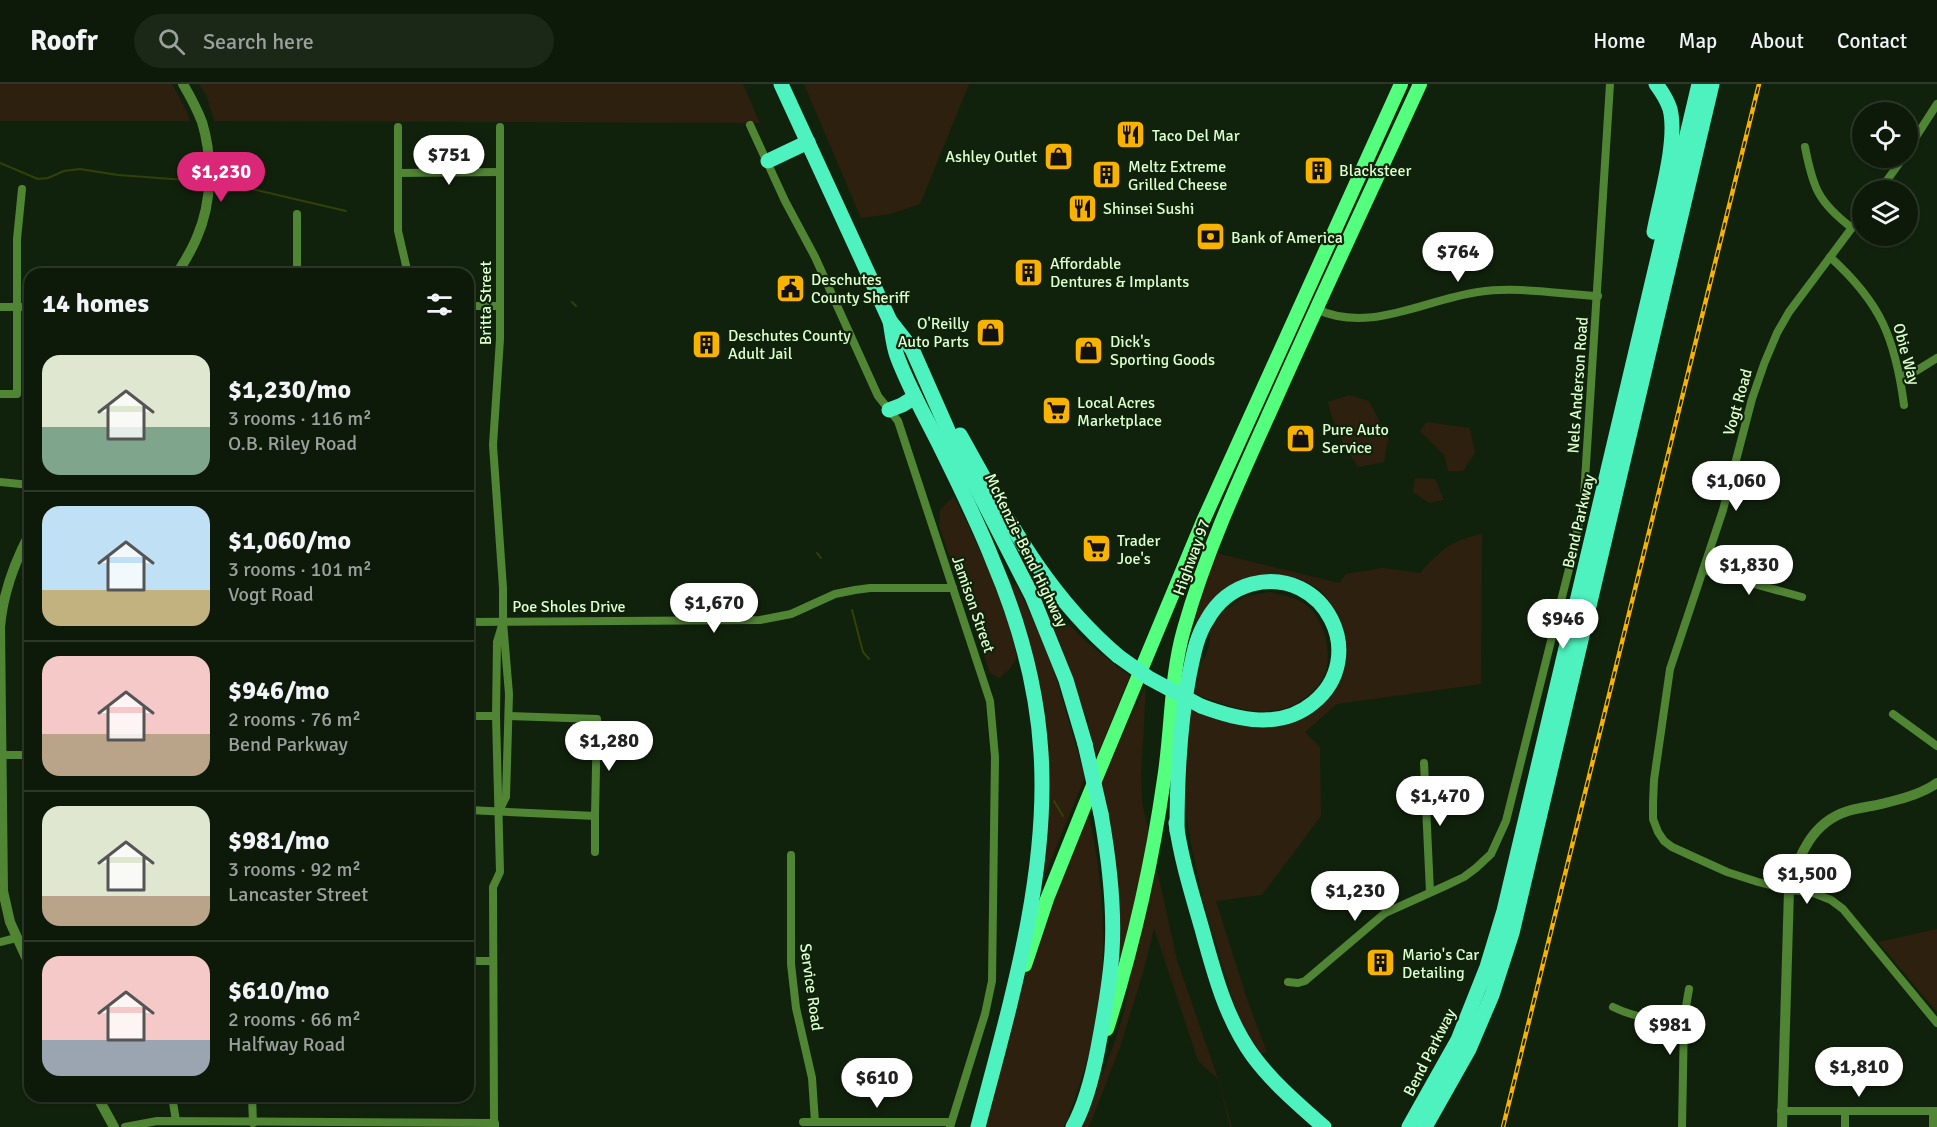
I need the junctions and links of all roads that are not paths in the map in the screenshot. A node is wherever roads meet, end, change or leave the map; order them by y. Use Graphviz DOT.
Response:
graph roads {
  1 [pos="183,84"];
  2 [pos="781,84"];
  3 [pos="1401,84"];
  4 [pos="1420,84"];
  5 [pos="1610,84"];
  6 [pos="1656,84"];
  7 [pos="1699,84"];
  8 [pos="1712,84"];
  9 [pos="1937,104"];
  10 [pos="750,124"];
  11 [pos="398,127"];
  12 [pos="500,127"];
  13 [pos="1918,133"];
  14 [pos="808,142"];
  15 [pos="1805,147"];
  16 [pos="768,161"];
  17 [pos="500,172"];
  18 [pos="398,173"];
  19 [pos="22,189"];
  20 [pos="297,214"];
  21 [pos="1852,228"];
  22 [pos="1830,257"];
  23 [pos="180,268"];
  24 [pos="297,268"];
  25 [pos="406,268"];
  26 [pos="1598,296"];
  27 [pos="1302,302"];
  28 [pos="474,306"];
  29 [pos="500,306"];
  30 [pos="0,307"];
  31 [pos="17,307"];
  32 [pos="24,307"];
  33 [pos="1316,309"];
  34 [pos="890,321"];
  35 [pos="1640,335"];
  36 [pos="912,349"];
  37 [pos="1937,358"];
  38 [pos="1900,376"];
  39 [pos="0,394"];
  40 [pos="915,397"];
  41 [pos="1904,405"];
  42 [pos="889,410"];
  43 [pos="1262,430"];
  44 [pos="0,482"];
  45 [pos="24,484"];
  46 [pos="24,546"];
  47 [pos="1703,570"];
  48 [pos="953,588"];
  49 [pos="1802,597"];
  50 [pos="474,622"];
  51 [pos="503,622"];
  52 [pos="0,627"];
  53 [pos="1893,714"];
  54 [pos="474,716"];
  55 [pos="496,716"];
  56 [pos="509,716"];
  57 [pos="1169,734"];
  58 [pos="1937,746"];
  59 [pos="2,755"];
  60 [pos="24,755"];
  61 [pos="1424,763"];
  62 [pos="1937,783"];
  63 [pos="474,810"];
  64 [pos="499,812"];
  65 [pos="596,816"];
  66 [pos="1177,831"];
  67 [pos="595,852"];
  68 [pos="791,855"];
  69 [pos="1789,890"];
  70 [pos="1430,892"];
  71 [pos="16,938"];
  72 [pos="0,942"];
  73 [pos="24,954"];
  74 [pos="474,961"];
  75 [pos="493,961"];
  76 [pos="1288,981"];
  77 [pos="1689,989"];
  78 [pos="1613,1007"];
  79 [pos="1007,1012"];
  80 [pos="1684,1018"];
  81 [pos="1937,1023"];
  82 [pos="1093,1073"];
  83 [pos="100,1102"];
  84 [pos="173,1102"];
  85 [pos="252,1102"];
  86 [pos="1438,1105"];
  87 [pos="1781,1111"];
  88 [pos="1935,1111"];
  89 [pos="1845,1112"];
  90 [pos="176,1122"];
  91 [pos="803,1122"];
  92 [pos="815,1122"];
  93 [pos="253,1123"];
  94 [pos="202,1124"];
  95 [pos="951,1124"];
  96 [pos="494,1125"];
  97 [pos="114,1127"];
  98 [pos="125,1127"];
  99 [pos="978,1127"];
  100 [pos="1073,1127"];
  101 [pos="1324,1127"];
  102 [pos="1409,1127"];
  103 [pos="1425,1127"];
  104 [pos="1432,1127"];
  105 [pos="1682,1127"];
  106 [pos="1782,1127"];
  107 [pos="1845,1127"];
  108 [pos="1933,1127"];
  1 -- 23 [label="street"];
  2 -- 14 [label="highway, McKenzie-Bend Highway"];
  3 -- 27 [label="main road, Highway 97"];
  4 -- 33 [label="main road, Highway 97"];
  5 -- 26 [label="street, Nels Anderson Road"];
  6 -- 35 [label="highway"];
  7 -- 35 [label="highway, Bend Parkway"];
  8 -- 86 [label="highway, Bend Parkway"];
  9 -- 13 [label="street"];
  10 -- 16 [label="street, Jamison Street"];
  11 -- 18 [label="street"];
  12 -- 17 [label="street, Britta Street"];
  14 -- 16 [label="highway"];
  14 -- 34 [label="highway, McKenzie-Bend Highway"];
  15 -- 21 [label="street"];
  16 -- 42 [label="street, Jamison Street"];
  17 -- 18 [label="street"];
  17 -- 29 [label="street, Britta Street"];
  18 -- 25 [label="street"];
  19 -- 31 [label="street"];
  20 -- 24 [label="street"];
  21 -- 22 [label="street, Vogt Road"];
  22 -- 38 [label="street, Obie Way"];
  22 -- 47 [label="street, Vogt Road"];
  26 -- 33 [label="street"];
  26 -- 70 [label="street, Nels Anderson Road"];
  27 -- 43 [label="main road"];
  27 -- 79 [label="main road, Highway 97"];
  28 -- 29 [label="street"];
  29 -- 51 [label="street, Britta Street"];
  30 -- 31 [label="street"];
  31 -- 32 [label="street"];
  31 -- 39 [label="street"];
  33 -- 43 [label="main road, Highway 97"];
  34 -- 36 [label="highway, McKenzie-Bend Highway"];
  34 -- 40 [label="highway, McKenzie-Bend Highway"];
  35 -- 102 [label="highway, Bend Parkway"];
  36 -- 66 [label="highway, bridge"];
  36 -- 82 [label="highway, McKenzie-Bend Highway, bridge"];
  37 -- 38 [label="street"];
  38 -- 41 [label="street, Obie Way"];
  40 -- 42 [label="highway"];
  40 -- 79 [label="highway, McKenzie-Bend Highway"];
  42 -- 48 [label="street, Jamison Street"];
  43 -- 57 [label="main road, Highway 97"];
  44 -- 45 [label="street"];
  46 -- 52 [label="street"];
  47 -- 49 [label="street"];
  47 -- 69 [label="street, Vogt Road"];
  48 -- 51 [label="street, Poe Sholes Drive"];
  48 -- 95 [label="street, Jamison Street"];
  50 -- 51 [label="street, Poe Sholes Drive"];
  51 -- 55 [label="street, Britta Street"];
  51 -- 56 [label="street, Britta Street"];
  52 -- 59 [label="street"];
  53 -- 58 [label="street"];
  54 -- 55 [label="street"];
  55 -- 64 [label="street, Britta Street"];
  56 -- 64 [label="street, Britta Street"];
  56 -- 65 [label="street"];
  57 -- 66 [label="highway"];
  57 -- 82 [label="main road, Highway 97"];
  59 -- 60 [label="street"];
  59 -- 71 [label="street"];
  61 -- 70 [label="street"];
  62 -- 69 [label="street"];
  63 -- 64 [label="street"];
  64 -- 65 [label="street"];
  64 -- 75 [label="street, Britta Street"];
  65 -- 67 [label="street"];
  66 -- 101 [label="highway"];
  68 -- 92 [label="street, Service Road"];
  69 -- 81 [label="street"];
  69 -- 87 [label="street"];
  70 -- 76 [label="street, Nels Anderson Road"];
  71 -- 72 [label="street"];
  71 -- 73 [label="street"];
  74 -- 75 [label="street"];
  75 -- 96 [label="street, Britta Street"];
  77 -- 80 [label="street"];
  78 -- 80 [label="street"];
  79 -- 99 [label="highway, McKenzie-Bend Highway"];
  80 -- 105 [label="street"];
  82 -- 100 [label="highway, McKenzie-Bend Highway"];
  83 -- 97 [label="street"];
  84 -- 90 [label="street"];
  85 -- 93 [label="street"];
  86 -- 103 [label="highway, Bend Parkway"];
  86 -- 104 [label="highway"];
  87 -- 89 [label="street"];
  87 -- 106 [label="street"];
  88 -- 89 [label="street"];
  88 -- 108 [label="street"];
  89 -- 107 [label="street"];
  90 -- 94 [label="street"];
  90 -- 98 [label="street"];
  91 -- 92 [label="street"];
  92 -- 95 [label="street"];
  93 -- 94 [label="street"];
  93 -- 96 [label="street"];
}
